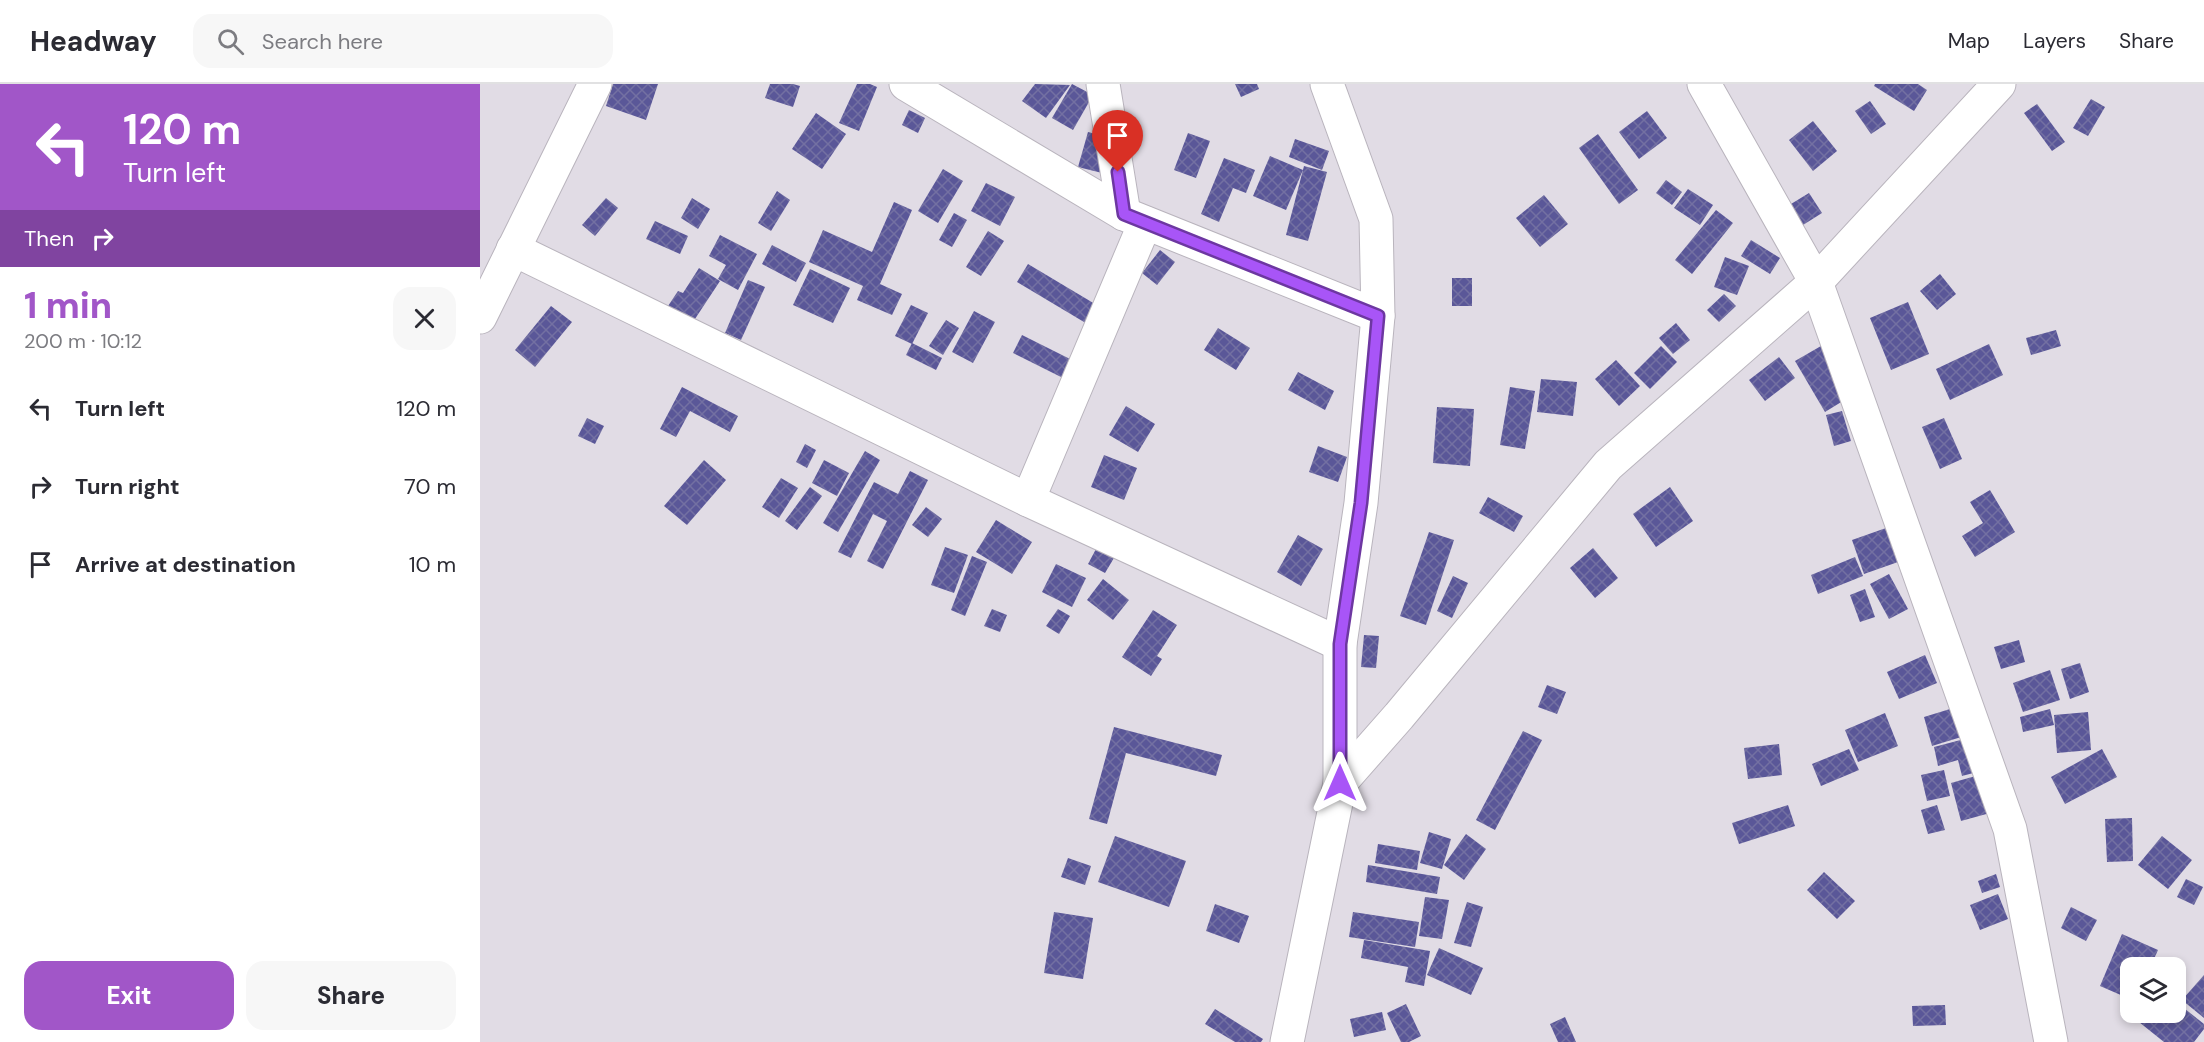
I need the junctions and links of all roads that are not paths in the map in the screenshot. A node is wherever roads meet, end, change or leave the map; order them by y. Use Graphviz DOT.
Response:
graph roads {
  1 [pos="595,84"];
  2 [pos="906,84"];
  3 [pos="1103,84"];
  4 [pos="1327,84"];
  5 [pos="1704,84"];
  6 [pos="1999,84"];
  7 [pos="1135,218"];
  8 [pos="513,249"];
  9 [pos="1816,282"];
  10 [pos="1378,316"];
  11 [pos="480,317"];
  12 [pos="1028,500"];
  13 [pos="1340,644"];
  14 [pos="1340,783"];
  15 [pos="1287,1042"];
  16 [pos="2051,1042"];
  1 -- 8 [label="street"];
  2 -- 7 [label="street"];
  3 -- 7 [label="street"];
  4 -- 10 [label="street"];
  5 -- 9 [label="street"];
  6 -- 9 [label="street"];
  7 -- 10 [label="street"];
  7 -- 12 [label="street"];
  8 -- 11 [label="street"];
  8 -- 12 [label="street"];
  9 -- 14 [label="street"];
  9 -- 16 [label="street"];
  10 -- 13 [label="street"];
  12 -- 13 [label="street"];
  13 -- 14 [label="street"];
  14 -- 15 [label="street"];
}
